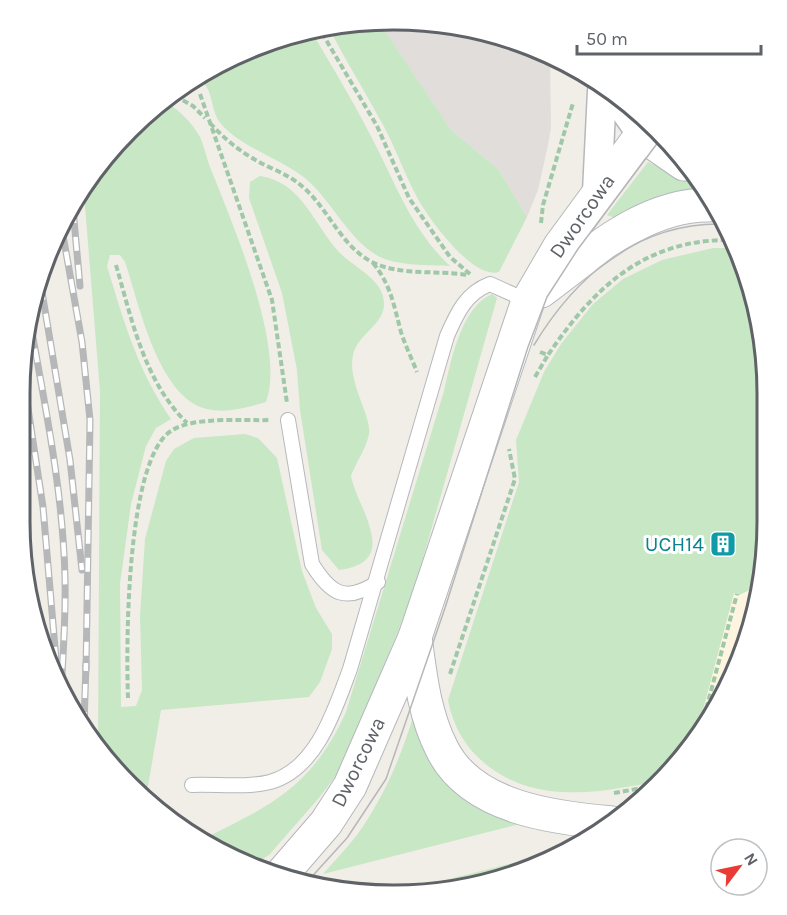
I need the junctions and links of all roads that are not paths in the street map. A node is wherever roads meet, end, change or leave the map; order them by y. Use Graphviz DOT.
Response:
graph roads {
  1 [pos="589,92"];
  2 [pos="645,131"];
  3 [pos="597,192"];
  4 [pos="704,206"];
  5 [pos="528,301"];
  6 [pos="288,420"];
  7 [pos="378,582"];
  8 [pos="415,637"];
  9 [pos="192,785"];
  10 [pos="611,808"];
  11 [pos="286,869"];
  1 -- 3 [label="street"];
  2 -- 3 [label="main road, Dworcowa"];
  3 -- 5 [label="main road, Dworcowa"];
  4 -- 5 [label="main road"];
  5 -- 7 [label="lane"];
  5 -- 8 [label="main road, Dworcowa"];
  6 -- 7 [label="lane"];
  7 -- 9 [label="lane"];
  8 -- 10 [label="main road"];
  8 -- 11 [label="main road, Dworcowa"];
}
